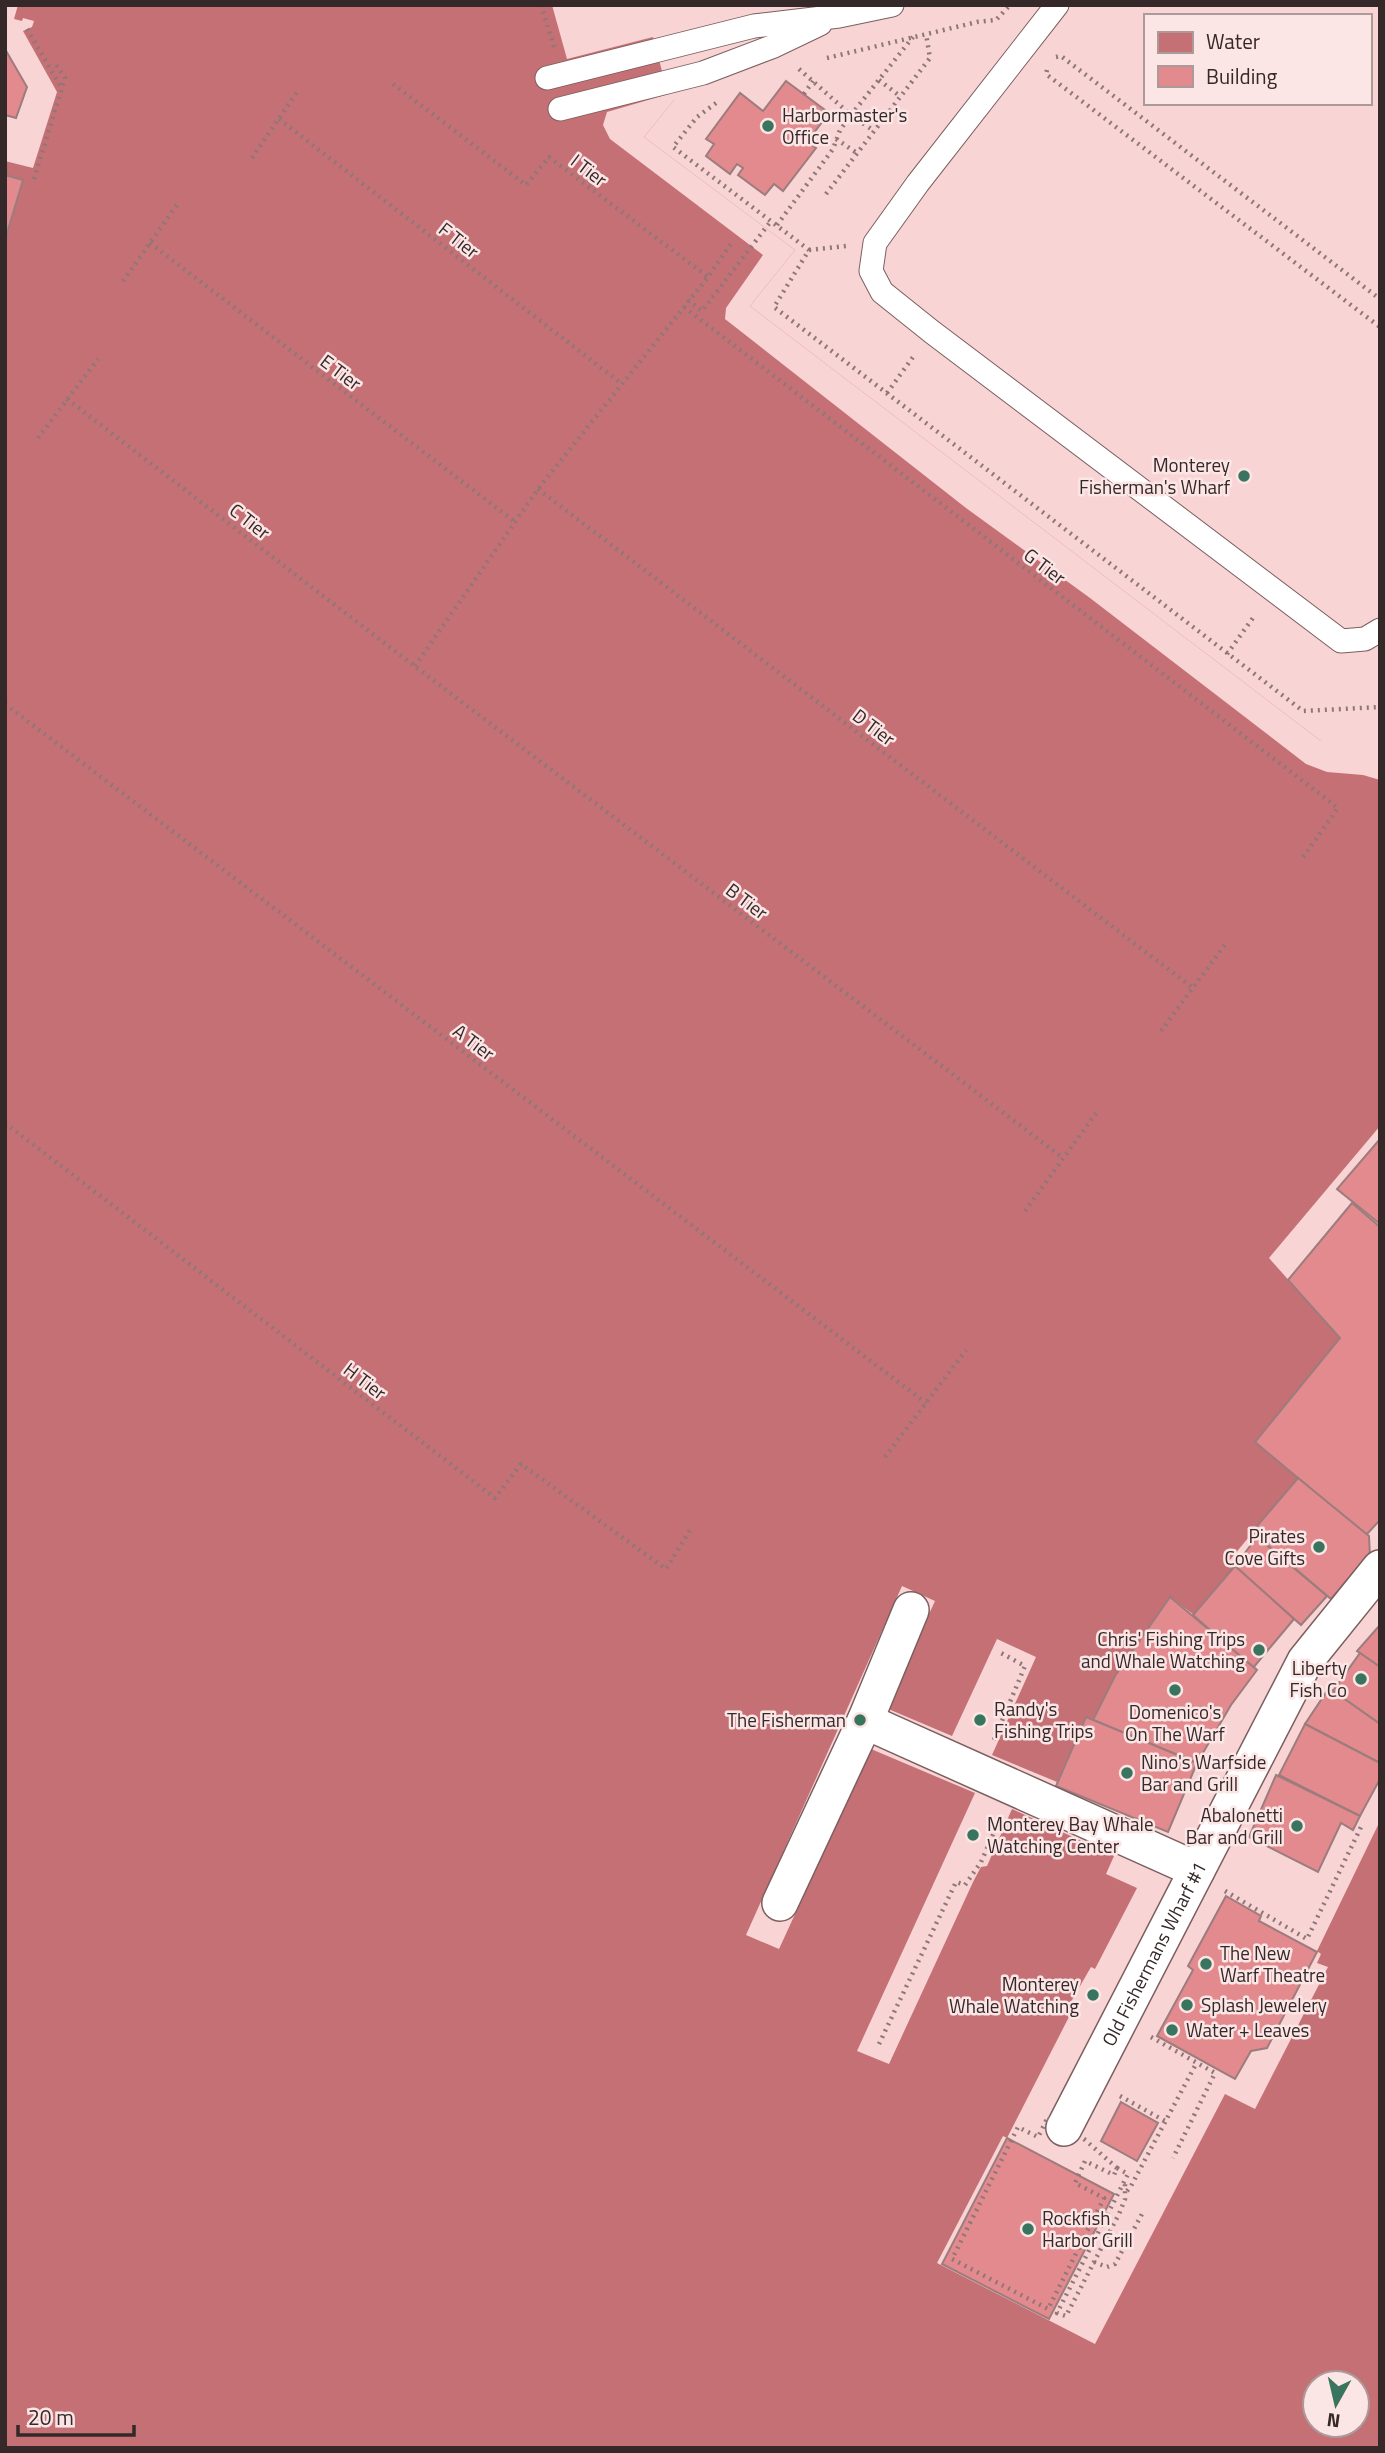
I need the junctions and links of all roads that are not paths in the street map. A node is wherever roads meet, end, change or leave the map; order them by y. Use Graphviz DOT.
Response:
graph roads {
  1 [pos="892,5"];
  2 [pos="1057,5"];
  3 [pos="832,10"];
  4 [pos="547,78"];
  5 [pos="560,109"];
  6 [pos="1380,630"];
  7 [pos="1380,1568"];
  8 [pos="911,1611"];
  9 [pos="865,1721"];
  10 [pos="1196,1872"];
  11 [pos="779,1903"];
  12 [pos="1048,2131"];
  1 -- 3 [label="lane"];
  2 -- 6 [label="lane"];
  3 -- 4 [label="lane"];
  3 -- 5 [label="lane"];
  7 -- 10 [label="street, Old Fishermans Wharf #1"];
  8 -- 9 [label="street"];
  9 -- 10 [label="street"];
  9 -- 11 [label="street"];
  10 -- 12 [label="street, Old Fishermans Wharf #1"];
}
